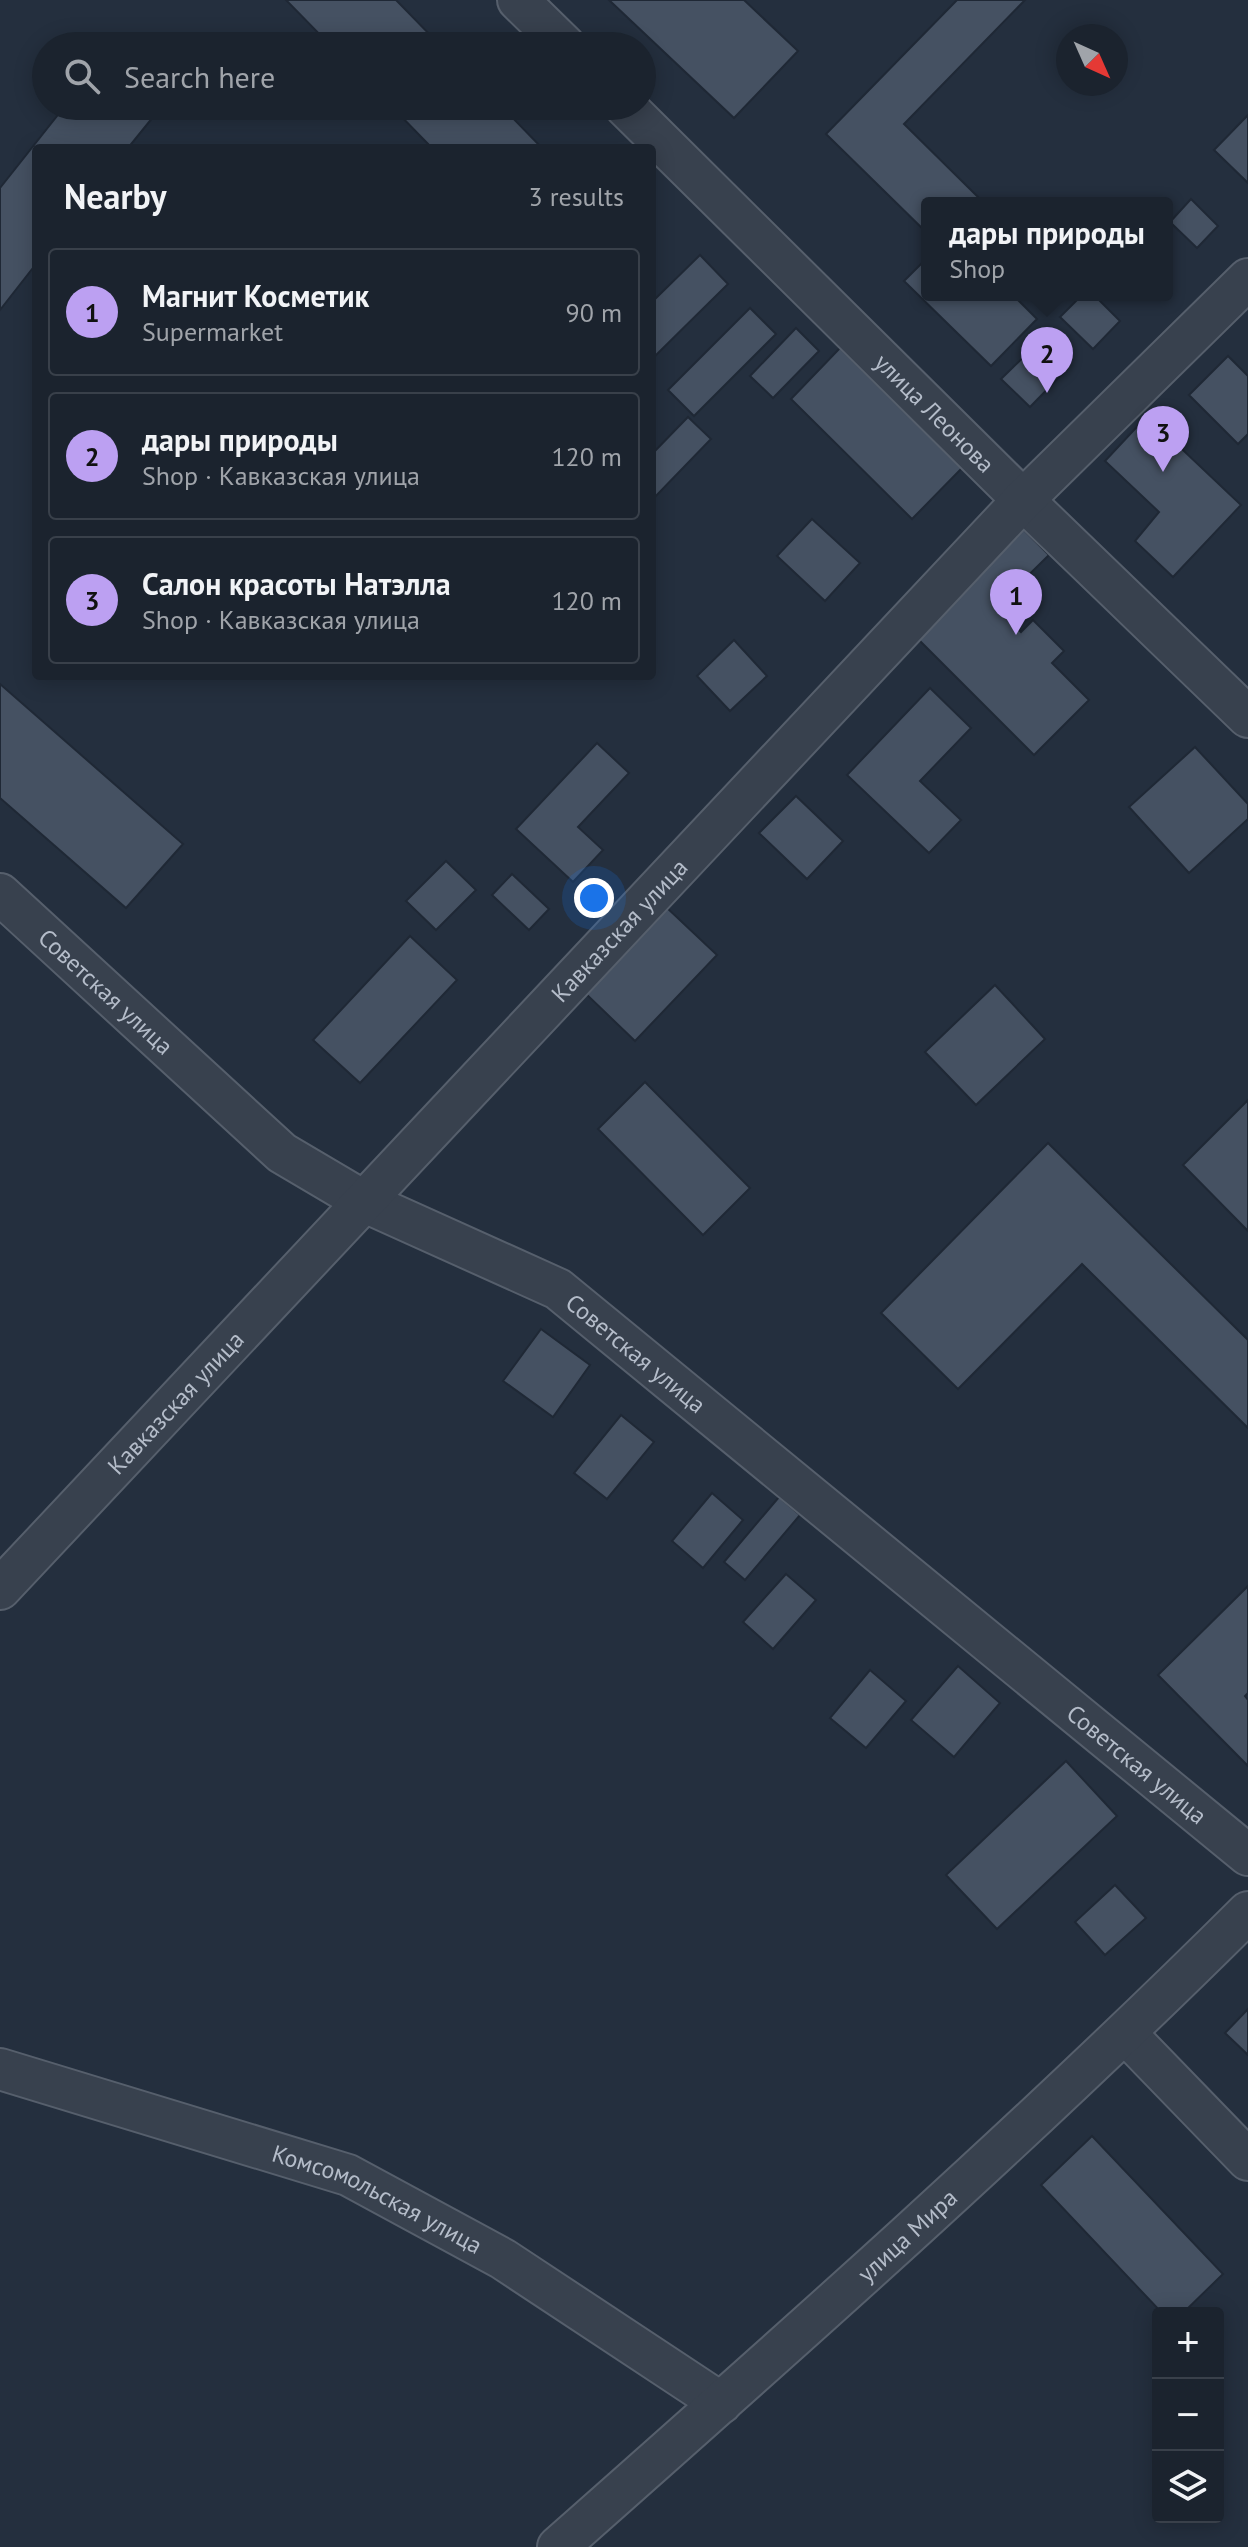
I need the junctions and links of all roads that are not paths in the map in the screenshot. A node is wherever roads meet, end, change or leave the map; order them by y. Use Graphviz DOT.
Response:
graph roads {
  1 [pos="518,0"];
  2 [pos="551,32"];
  3 [pos="639,120"];
  4 [pos="1248,279"];
  5 [pos="1023,500"];
  6 [pos="1248,717"];
  7 [pos="0,894"];
  8 [pos="365,1202"];
  9 [pos="0,1589"];
  10 [pos="1248,1855"];
  11 [pos="1248,1912"];
  12 [pos="1126,2034"];
  13 [pos="0,2069"];
  14 [pos="1248,2160"];
  15 [pos="721,2403"];
  16 [pos="558,2547"];
  1 -- 2 [label="street"];
  3 -- 5 [label="street, улица Леонова"];
  4 -- 5 [label="street, Кавказская улица"];
  5 -- 6 [label="street, улица Леонова"];
  5 -- 8 [label="street, Кавказская улица"];
  7 -- 8 [label="street, Советская улица"];
  8 -- 9 [label="street, Кавказская улица"];
  8 -- 10 [label="street, Советская улица"];
  11 -- 12 [label="street, улица Мира"];
  12 -- 14 [label="street"];
  12 -- 15 [label="street, улица Мира"];
  13 -- 15 [label="street, Комсомольская улица"];
  15 -- 16 [label="street, улица Мира"];
}
